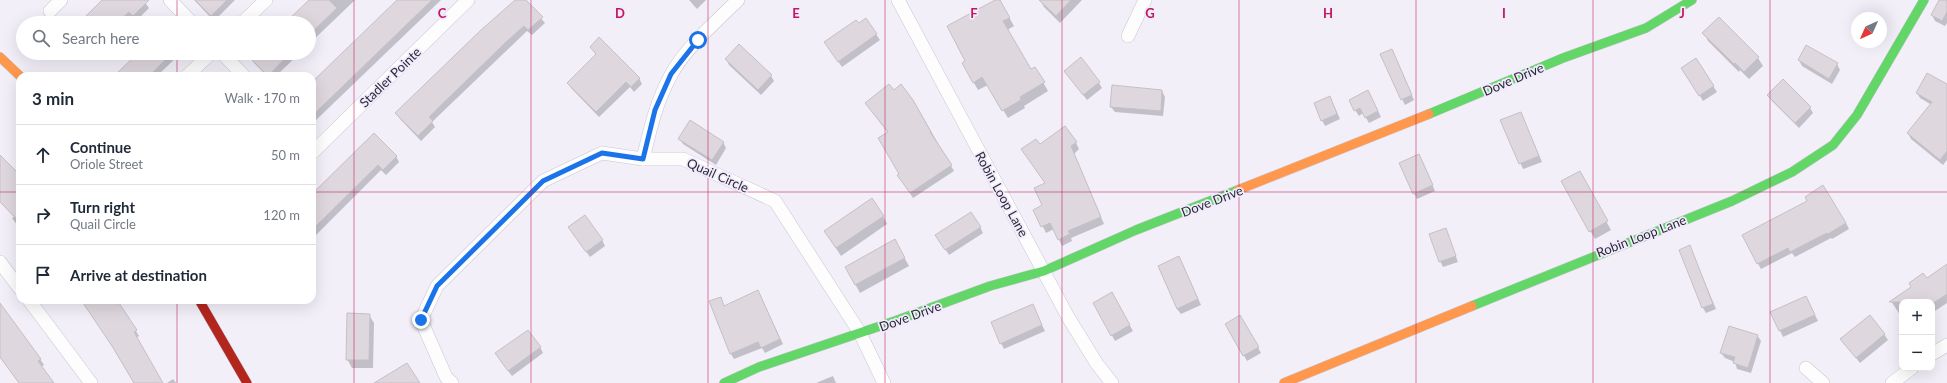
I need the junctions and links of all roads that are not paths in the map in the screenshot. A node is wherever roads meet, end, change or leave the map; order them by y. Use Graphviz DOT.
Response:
graph roads {
  1 [pos="61,0"];
  2 [pos="170,0"];
  3 [pos="266,0"];
  4 [pos="468,0"];
  5 [pos="738,0"];
  6 [pos="898,0"];
  7 [pos="1145,0"];
  8 [pos="1692,0"];
  9 [pos="1924,0"];
  10 [pos="50,11"];
  11 [pos="185,16"];
  12 [pos="249,16"];
  13 [pos="1128,36"];
  14 [pos="0,57"];
  15 [pos="204,60"];
  16 [pos="229,60"];
  17 [pos="16,72"];
  18 [pos="191,72"];
  19 [pos="240,72"];
  20 [pos="316,147"];
  21 [pos="643,159"];
  22 [pos="0,262"];
  23 [pos="1044,271"];
  24 [pos="16,284"];
  25 [pos="32,304"];
  26 [pos="201,304"];
  27 [pos="860,333"];
  28 [pos="1947,345"];
  29 [pos="1935,352"];
  30 [pos="1806,368"];
  31 [pos="1908,371"];
  32 [pos="91,383"];
  33 [pos="247,383"];
  34 [pos="452,383"];
  35 [pos="724,383"];
  36 [pos="884,383"];
  37 [pos="1112,383"];
  38 [pos="1284,383"];
  39 [pos="1823,383"];
  40 [pos="1892,383"];
  1 -- 10 [label="street"];
  2 -- 11 [label="street"];
  3 -- 12 [label="street"];
  4 -- 20 [label="street, Stadler Pointe"];
  5 -- 21 [label="street"];
  6 -- 23 [label="street, Robin Loop Lane"];
  7 -- 13 [label="street"];
  8 -- 23 [label="street, Dove Drive"];
  9 -- 38 [label="street, Robin Loop Lane"];
  14 -- 17 [label="street"];
  15 -- 18 [label="street"];
  16 -- 19 [label="street"];
  21 -- 27 [label="street, Quail Circle"];
  21 -- 34 [label="street, Quail Circle"];
  22 -- 24 [label="street"];
  23 -- 27 [label="street, Dove Drive"];
  23 -- 37 [label="street, Robin Loop Lane"];
  25 -- 32 [label="street"];
  26 -- 33 [label="street"];
  27 -- 35 [label="street, Dove Drive"];
  27 -- 36 [label="street, Quail Circle"];
  28 -- 29 [label="street"];
  30 -- 39 [label="street"];
  31 -- 40 [label="street"];
}
